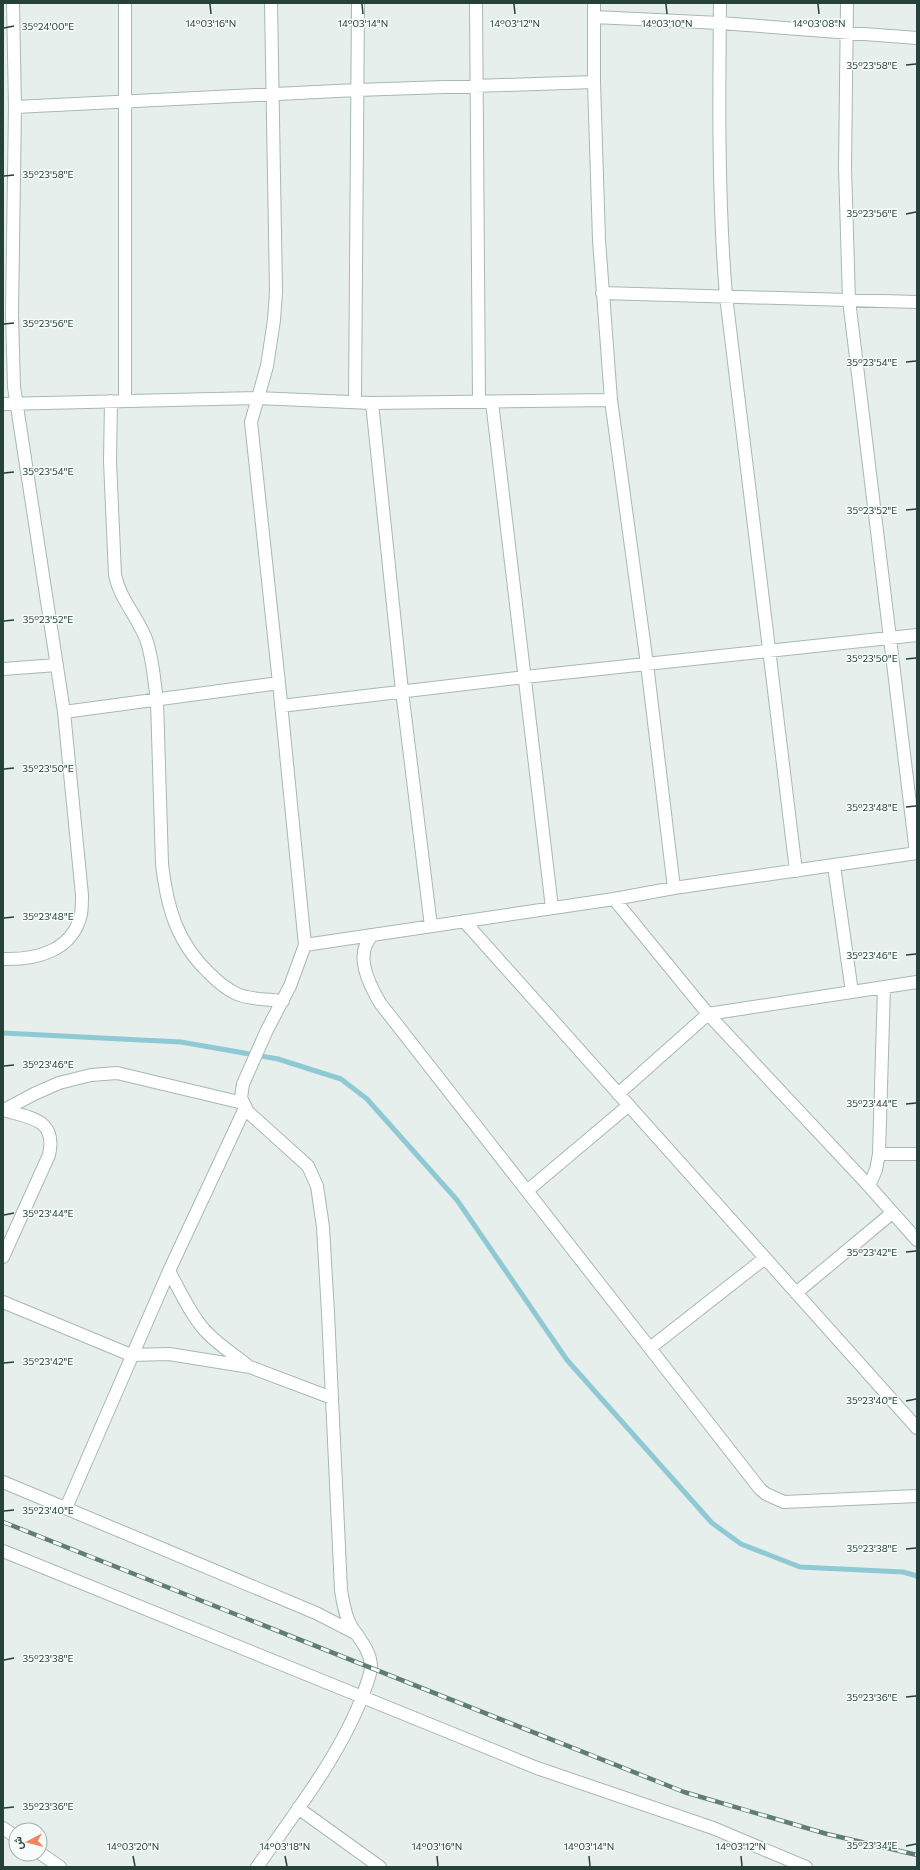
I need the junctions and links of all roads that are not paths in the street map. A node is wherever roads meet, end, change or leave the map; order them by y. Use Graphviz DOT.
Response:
graph roads {
  1 [pos="12,3"];
  2 [pos="125,3"];
  3 [pos="271,3"];
  4 [pos="358,3"];
  5 [pos="476,3"];
  6 [pos="594,3"];
  7 [pos="720,3"];
  8 [pos="847,3"];
  9 [pos="594,17"];
  10 [pos="720,23"];
  11 [pos="847,33"];
  12 [pos="917,38"];
  13 [pos="594,82"];
  14 [pos="477,86"];
  15 [pos="357,90"];
  16 [pos="273,94"];
  17 [pos="126,102"];
  18 [pos="15,108"];
  19 [pos="602,293"];
  20 [pos="726,296"];
  21 [pos="849,300"];
  22 [pos="917,302"];
  23 [pos="257,398"];
  24 [pos="125,400"];
  25 [pos="611,400"];
  26 [pos="110,401"];
  27 [pos="356,402"];
  28 [pos="479,402"];
  29 [pos="492,402"];
  30 [pos="372,403"];
  31 [pos="3,404"];
  32 [pos="17,404"];
  33 [pos="917,635"];
  34 [pos="890,638"];
  35 [pos="768,651"];
  36 [pos="647,664"];
  37 [pos="57,665"];
  38 [pos="3,669"];
  39 [pos="525,677"];
  40 [pos="279,683"];
  41 [pos="402,691"];
  42 [pos="157,701"];
  43 [pos="281,706"];
  44 [pos="64,712"];
  45 [pos="917,853"];
  46 [pos="834,866"];
  47 [pos="796,871"];
  48 [pos="674,888"];
  49 [pos="614,899"];
  50 [pos="552,908"];
  51 [pos="464,921"];
  52 [pos="431,926"];
  53 [pos="373,935"];
  54 [pos="305,945"];
  55 [pos="3,959"];
  56 [pos="917,982"];
  57 [pos="884,986"];
  58 [pos="852,992"];
  59 [pos="283,1000"];
  60 [pos="708,1014"];
  61 [pos="618,1094"];
  62 [pos="244,1105"];
  63 [pos="629,1105"];
  64 [pos="3,1110"];
  65 [pos="879,1154"];
  66 [pos="917,1154"];
  67 [pos="869,1186"];
  68 [pos="527,1191"];
  69 [pos="892,1213"];
  70 [pos="915,1235"];
  71 [pos="3,1257"];
  72 [pos="765,1258"];
  73 [pos="169,1271"];
  74 [pos="796,1293"];
  75 [pos="3,1302"];
  76 [pos="650,1348"];
  77 [pos="131,1354"];
  78 [pos="250,1367"];
  79 [pos="332,1398"];
  80 [pos="917,1428"];
  81 [pos="3,1482"];
  82 [pos="917,1496"];
  83 [pos="66,1508"];
  84 [pos="3,1551"];
  85 [pos="358,1635"];
  86 [pos="362,1697"];
  87 [pos="298,1808"];
  88 [pos="48,1859"];
  89 [pos="60,1867"];
  90 [pos="258,1867"];
  91 [pos="380,1867"];
  92 [pos="806,1867"];
  1 -- 18 [label="street"];
  2 -- 17 [label="street"];
  3 -- 16 [label="street"];
  4 -- 15 [label="street"];
  5 -- 14 [label="street"];
  6 -- 9 [label="street"];
  7 -- 10 [label="street"];
  8 -- 11 [label="street"];
  9 -- 10 [label="street"];
  9 -- 13 [label="street"];
  10 -- 11 [label="street"];
  10 -- 20 [label="street"];
  11 -- 12 [label="street"];
  11 -- 21 [label="street"];
  13 -- 14 [label="street"];
  13 -- 19 [label="street"];
  14 -- 15 [label="street"];
  14 -- 28 [label="street"];
  15 -- 16 [label="street"];
  15 -- 27 [label="street"];
  16 -- 17 [label="street"];
  16 -- 23 [label="street"];
  17 -- 18 [label="street"];
  17 -- 24 [label="street"];
  18 -- 32 [label="street"];
  19 -- 20 [label="street"];
  19 -- 25 [label="street"];
  20 -- 21 [label="street"];
  20 -- 35 [label="street"];
  21 -- 22 [label="street"];
  21 -- 34 [label="street"];
  23 -- 24 [label="street"];
  23 -- 27 [label="street"];
  23 -- 40 [label="street"];
  24 -- 26 [label="street"];
  25 -- 29 [label="street"];
  25 -- 36 [label="street"];
  26 -- 32 [label="street"];
  26 -- 42 [label="street"];
  27 -- 30 [label="street"];
  28 -- 29 [label="street"];
  28 -- 30 [label="street"];
  29 -- 39 [label="street"];
  30 -- 41 [label="street"];
  31 -- 32 [label="street"];
  32 -- 37 [label="street"];
  33 -- 34 [label="street"];
  34 -- 35 [label="street"];
  34 -- 45 [label="street"];
  35 -- 36 [label="street"];
  35 -- 47 [label="street"];
  36 -- 39 [label="street"];
  36 -- 48 [label="street"];
  37 -- 38 [label="street"];
  37 -- 44 [label="street"];
  39 -- 41 [label="street"];
  39 -- 50 [label="street"];
  40 -- 42 [label="street"];
  40 -- 43 [label="street"];
  41 -- 43 [label="street"];
  41 -- 52 [label="street"];
  42 -- 44 [label="street"];
  42 -- 59 [label="street"];
  43 -- 54 [label="street"];
  44 -- 55 [label="street"];
  45 -- 46 [label="street"];
  46 -- 47 [label="street"];
  46 -- 58 [label="street"];
  47 -- 48 [label="street"];
  48 -- 49 [label="street"];
  49 -- 50 [label="street"];
  49 -- 60 [label="street"];
  50 -- 51 [label="street"];
  51 -- 52 [label="street"];
  51 -- 61 [label="street"];
  52 -- 53 [label="street"];
  53 -- 54 [label="street"];
  53 -- 68 [label="street"];
  54 -- 59 [label="street"];
  56 -- 57 [label="street"];
  57 -- 58 [label="street"];
  57 -- 65 [label="street"];
  58 -- 60 [label="street"];
  59 -- 62 [label="street"];
  60 -- 61 [label="street"];
  60 -- 67 [label="street"];
  61 -- 63 [label="street"];
  62 -- 64 [label="street"];
  62 -- 73 [label="street"];
  62 -- 79 [label="street"];
  63 -- 68 [label="street"];
  63 -- 72 [label="street"];
  64 -- 71 [label="street"];
  65 -- 66 [label="street"];
  65 -- 67 [label="street"];
  67 -- 69 [label="street"];
  68 -- 76 [label="street"];
  69 -- 70 [label="street"];
  69 -- 74 [label="street"];
  72 -- 74 [label="street"];
  72 -- 76 [label="street"];
  73 -- 77 [label="street"];
  73 -- 78 [label="street"];
  74 -- 80 [label="street"];
  75 -- 77 [label="street"];
  76 -- 82 [label="street"];
  77 -- 78 [label="street"];
  77 -- 83 [label="street"];
  78 -- 79 [label="street"];
  79 -- 85 [label="street"];
  81 -- 83 [label="street"];
  83 -- 85 [label="street"];
  84 -- 86 [label="street"];
  85 -- 86 [label="street"];
  86 -- 87 [label="street"];
  86 -- 92 [label="street"];
  87 -- 90 [label="street"];
  87 -- 91 [label="street"];
  88 -- 89 [label="street"];
}
